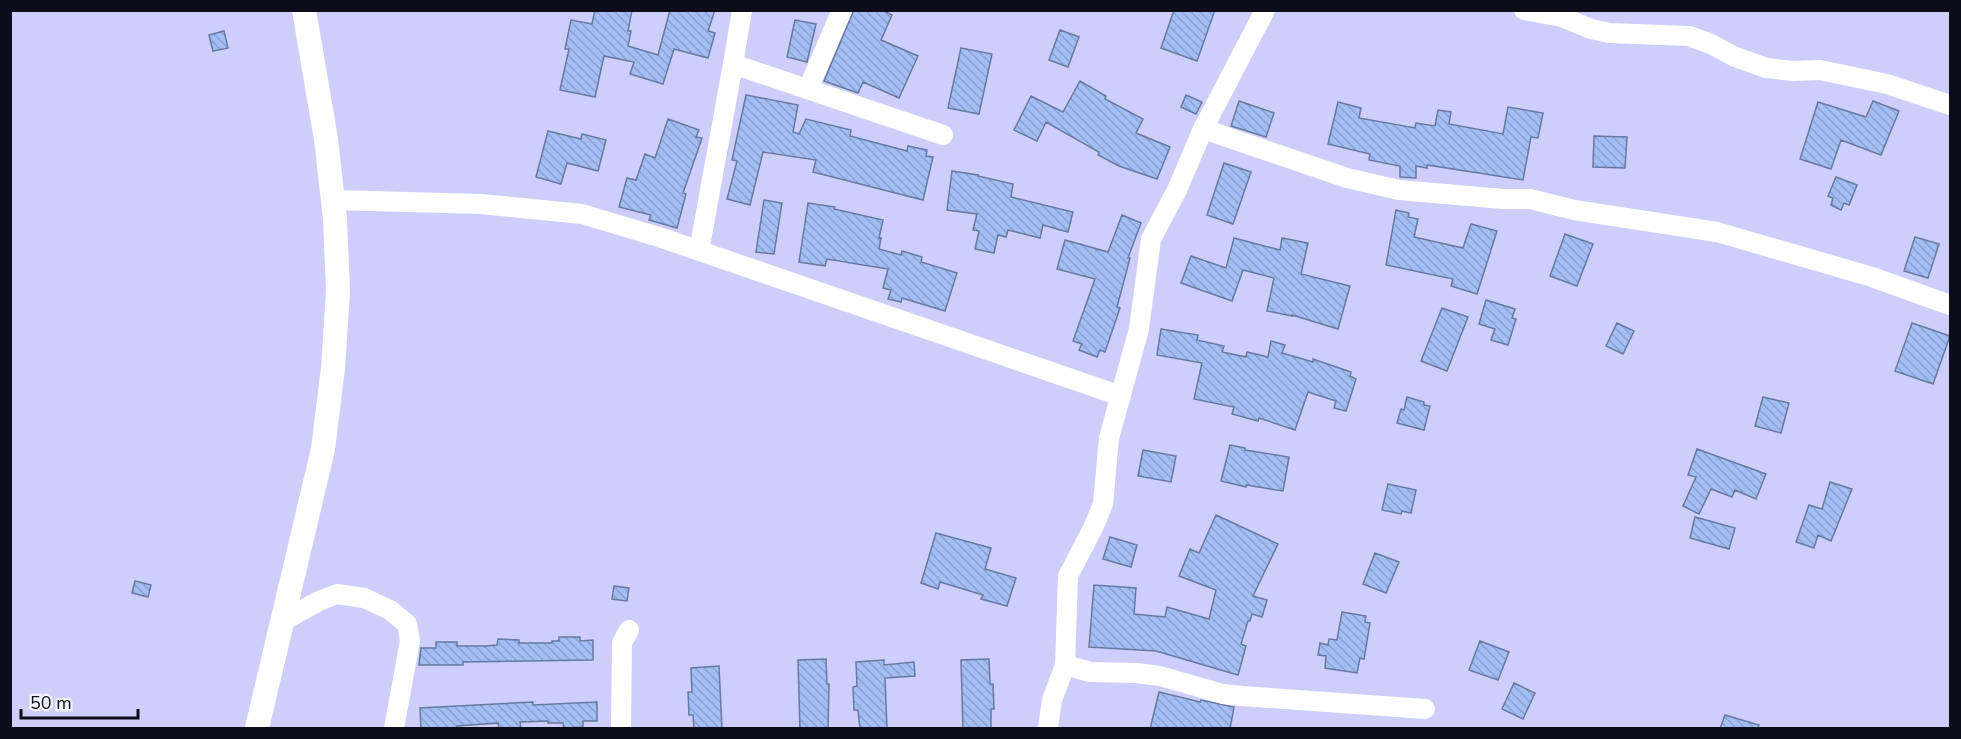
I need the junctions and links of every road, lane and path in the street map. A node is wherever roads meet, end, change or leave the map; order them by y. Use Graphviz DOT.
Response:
graph roads {
  1 [pos="304,10"];
  2 [pos="742,10"];
  3 [pos="842,10"];
  4 [pos="1265,10"];
  5 [pos="1524,10"];
  6 [pos="733,64"];
  7 [pos="808,89"];
  8 [pos="1950,105"];
  9 [pos="1203,129"];
  10 [pos="943,135"];
  11 [pos="333,200"];
  12 [pos="699,251"];
  13 [pos="1950,305"];
  14 [pos="1121,396"];
  15 [pos="283,621"];
  16 [pos="629,630"];
  17 [pos="1065,665"];
  18 [pos="1425,709"];
  19 [pos="257,729"];
  20 [pos="394,729"];
  21 [pos="621,729"];
  22 [pos="1048,729"];
  1 -- 11 [label="main road"];
  2 -- 6 [label="street"];
  3 -- 7 [label="street"];
  4 -- 9 [label="street"];
  5 -- 8 [label="street"];
  6 -- 7 [label="street"];
  6 -- 12 [label="street"];
  7 -- 10 [label="street"];
  9 -- 13 [label="street"];
  9 -- 14 [label="street"];
  11 -- 12 [label="street"];
  11 -- 15 [label="main road"];
  12 -- 14 [label="street"];
  14 -- 17 [label="street"];
  15 -- 19 [label="main road"];
  15 -- 20 [label="street"];
  16 -- 21 [label="street"];
  17 -- 18 [label="street"];
  17 -- 22 [label="street"];
}
